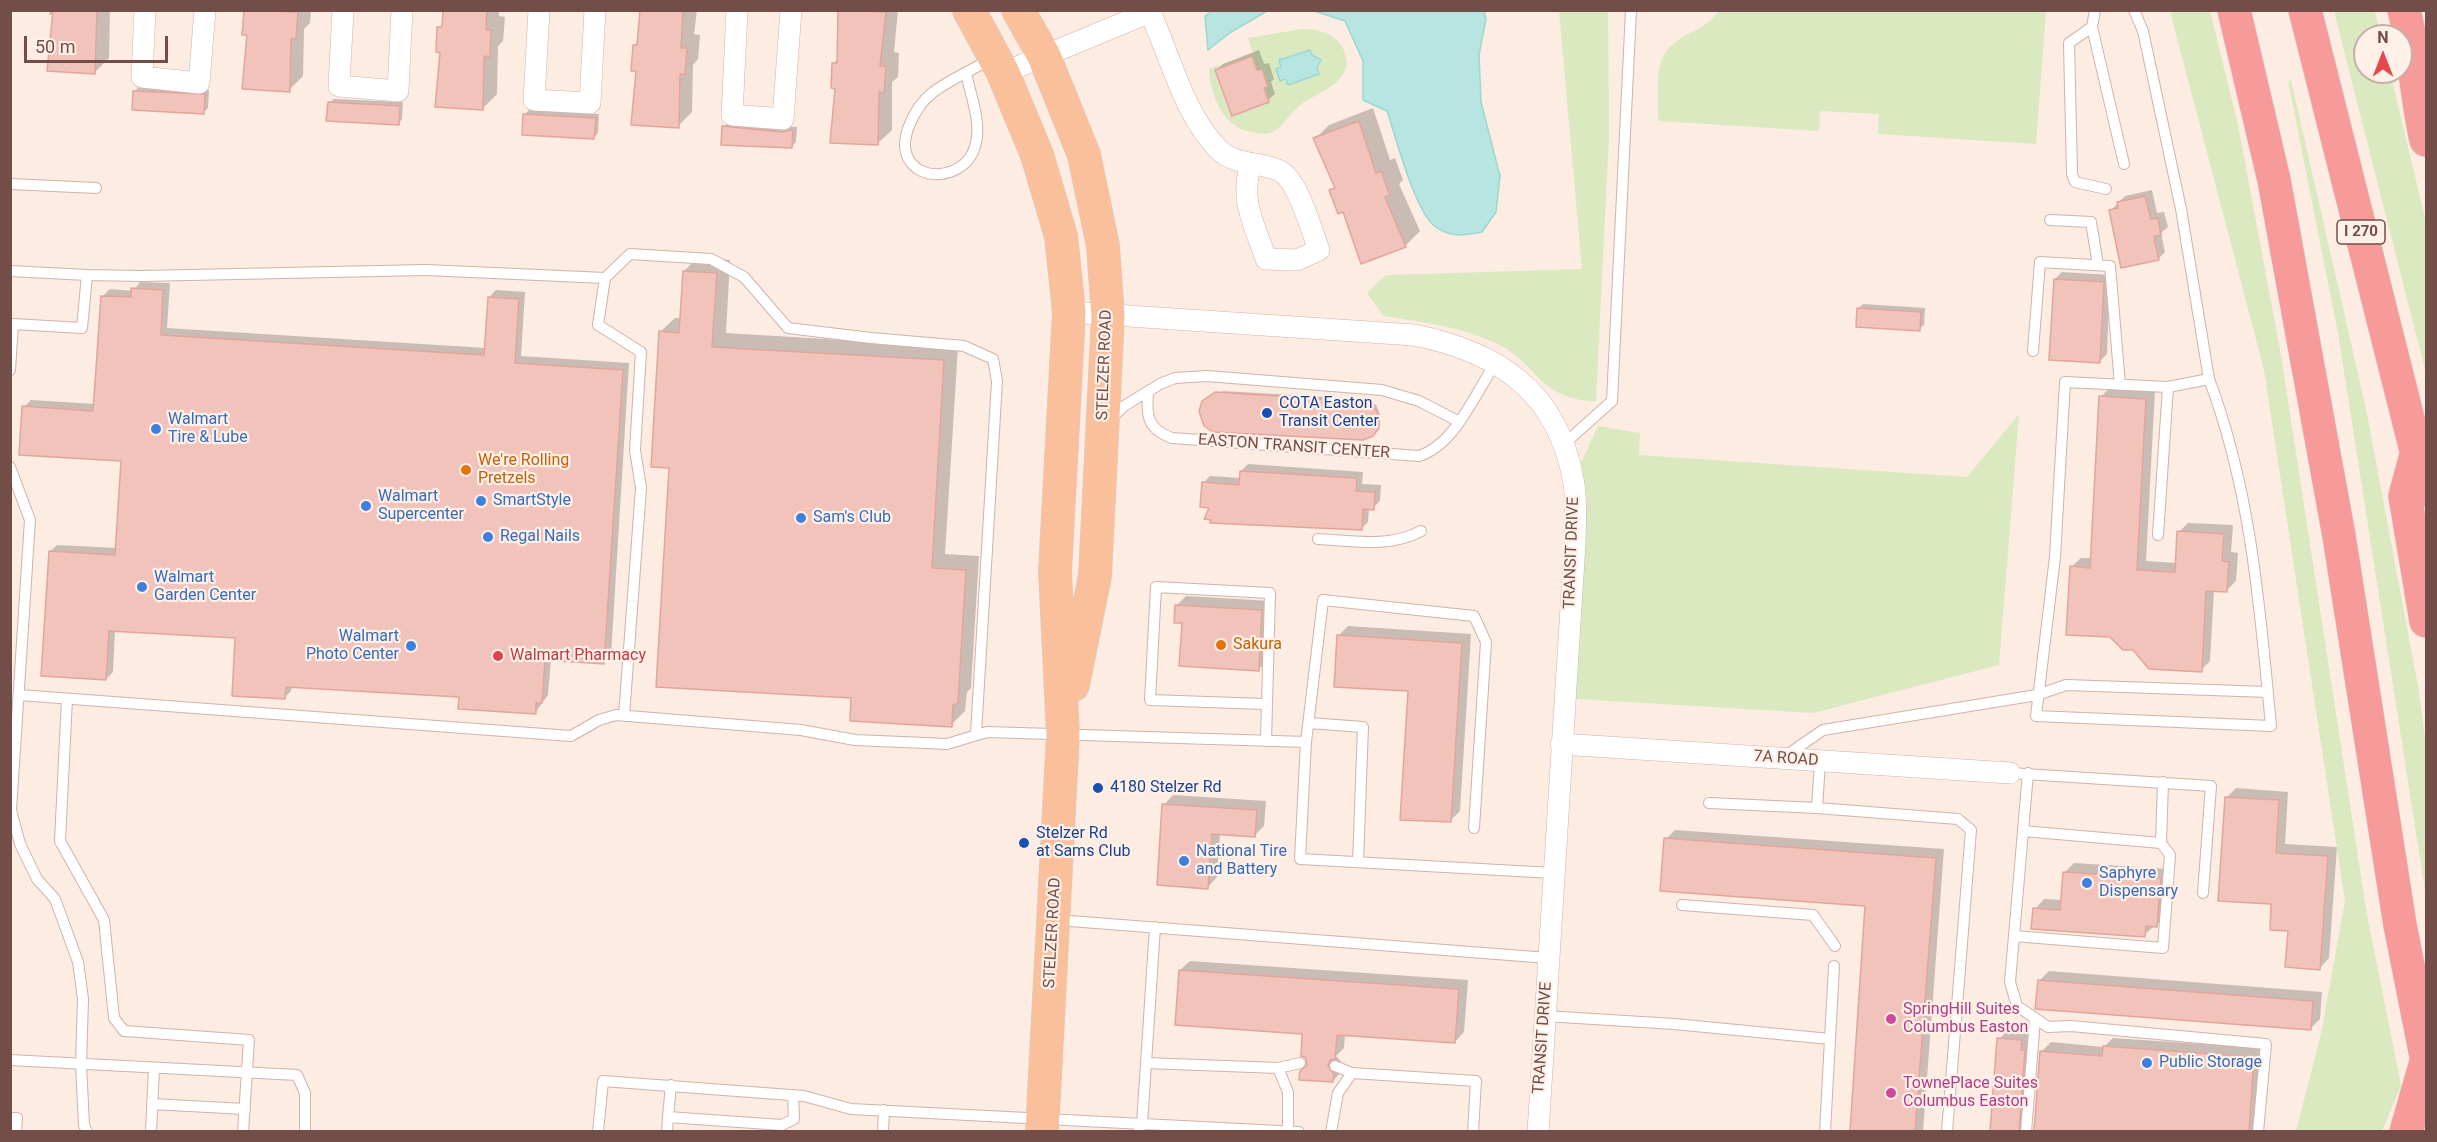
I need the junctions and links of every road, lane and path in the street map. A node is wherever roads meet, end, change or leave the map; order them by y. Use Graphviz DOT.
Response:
graph roads {
  1 [pos="146,10"];
  2 [pos="205,10"];
  3 [pos="343,10"];
  4 [pos="402,10"];
  5 [pos="539,10"];
  6 [pos="595,10"];
  7 [pos="737,10"];
  8 [pos="791,10"];
  9 [pos="969,10"];
  10 [pos="1018,10"];
  11 [pos="1631,10"];
  12 [pos="2095,10"];
  13 [pos="2134,10"];
  14 [pos="2234,10"];
  15 [pos="2305,10"];
  16 [pos="2404,10"];
  17 [pos="1149,11"];
  18 [pos="2092,27"];
  19 [pos="1044,56"];
  20 [pos="2420,62"];
  21 [pos="988,68"];
  22 [pos="2427,140"];
  23 [pos="2124,164"];
  24 [pos="1251,165"];
  25 [pos="10,184"];
  26 [pos="96,188"];
  27 [pos="2106,189"];
  28 [pos="2050,220"];
  29 [pos="2098,265"];
  30 [pos="10,271"];
  31 [pos="87,275"];
  32 [pos="605,278"];
  33 [pos="1069,312"];
  34 [pos="1108,316"];
  35 [pos="2033,351"];
  36 [pos="1496,363"];
  37 [pos="10,370"];
  38 [pos="2209,379"];
  39 [pos="2120,385"];
  40 [pos="2168,387"];
  41 [pos="1148,393"];
  42 [pos="1458,421"];
  43 [pos="1102,430"];
  44 [pos="1564,444"];
  45 [pos="2417,453"];
  46 [pos="10,467"];
  47 [pos="2427,490"];
  48 [pos="1421,531"];
  49 [pos="2158,535"];
  50 [pos="1318,539"];
  51 [pos="2427,621"];
  52 [pos="16,649"];
  53 [pos="2268,692"];
  54 [pos="19,695"];
  55 [pos="2037,695"];
  56 [pos="67,699"];
  57 [pos="1265,704"];
  58 [pos="624,716"];
  59 [pos="1309,723"];
  60 [pos="976,734"];
  61 [pos="1063,734"];
  62 [pos="1266,741"];
  63 [pos="1306,742"];
  64 [pos="1562,744"];
  65 [pos="1782,759"];
  66 [pos="1820,762"];
  67 [pos="2019,773"];
  68 [pos="2163,782"];
  69 [pos="1709,803"];
  70 [pos="1817,808"];
  71 [pos="1474,828"];
  72 [pos="2023,831"];
  73 [pos="2161,843"];
  74 [pos="1358,862"];
  75 [pos="1553,873"];
  76 [pos="2203,893"];
  77 [pos="1682,905"];
  78 [pos="1053,920"];
  79 [pos="1155,927"];
  80 [pos="2014,936"];
  81 [pos="1835,946"];
  82 [pos="1548,958"];
  83 [pos="1834,966"];
  84 [pos="1545,1016"];
  85 [pos="2035,1019"];
  86 [pos="1830,1039"];
  87 [pos="2427,1056"];
  88 [pos="10,1060"];
  89 [pos="2427,1062"];
  90 [pos="1146,1063"];
  91 [pos="1300,1063"];
  92 [pos="81,1064"];
  93 [pos="1335,1066"];
  94 [pos="154,1068"];
  95 [pos="1278,1068"];
  96 [pos="247,1073"];
  97 [pos="1352,1073"];
  98 [pos="671,1085"];
  99 [pos="793,1095"];
  100 [pos="152,1104"];
  101 [pos="245,1109"];
  102 [pos="884,1110"];
  103 [pos="10,1118"];
  104 [pos="668,1118"];
  105 [pos="794,1119"];
  106 [pos="1042,1125"];
  107 [pos="725,1126"];
  108 [pos="1140,1127"];
  109 [pos="84,1129"];
  110 [pos="16,1131"];
  111 [pos="151,1131"];
  112 [pos="243,1131"];
  113 [pos="305,1131"];
  114 [pos="598,1131"];
  115 [pos="667,1131"];
  116 [pos="795,1131"];
  117 [pos="883,1131"];
  118 [pos="1288,1131"];
  119 [pos="1299,1131"];
  120 [pos="1330,1131"];
  121 [pos="1473,1131"];
  122 [pos="1538,1131"];
  123 [pos="1825,1131"];
  124 [pos="1947,1131"];
  125 [pos="2026,1131"];
  126 [pos="2258,1131"];
  127 [pos="2406,1131"];
  1 -- 2 [label="street"];
  3 -- 4 [label="street"];
  5 -- 6 [label="street"];
  7 -- 8 [label="street"];
  9 -- 21 [label="main road, STELZER ROAD"];
  10 -- 19 [label="main road, STELZER ROAD"];
  11 -- 44 [label="lane"];
  12 -- 18 [label="lane"];
  13 -- 38 [label="lane"];
  14 -- 87 [label="highway"];
  15 -- 45 [label="highway, I 270"];
  16 -- 20 [label="highway"];
  17 -- 19 [label="street"];
  17 -- 24 [label="street"];
  18 -- 23 [label="lane"];
  18 -- 27 [label="lane"];
  19 -- 21 [label="street"];
  19 -- 34 [label="main road, STELZER ROAD"];
  20 -- 22 [label="highway"];
  21 -- 21 [label="lane"];
  21 -- 33 [label="main road, STELZER ROAD"];
  24 -- 24 [label="street"];
  25 -- 26 [label="lane"];
  28 -- 29 [label="lane"];
  29 -- 35 [label="lane"];
  29 -- 39 [label="lane"];
  30 -- 31 [label="lane"];
  31 -- 32 [label="lane"];
  31 -- 37 [label="lane"];
  32 -- 58 [label="lane"];
  32 -- 60 [label="lane"];
  33 -- 34 [label="street, TRANSIT DRIVE"];
  33 -- 61 [label="main road, STELZER ROAD"];
  34 -- 36 [label="street, TRANSIT DRIVE"];
  34 -- 43 [label="main road, STELZER ROAD"];
  36 -- 42 [label="lane, EASTON TRANSIT CENTER"];
  36 -- 44 [label="street, TRANSIT DRIVE"];
  38 -- 40 [label="lane"];
  38 -- 53 [label="lane"];
  39 -- 40 [label="lane"];
  39 -- 55 [label="lane"];
  40 -- 49 [label="lane"];
  41 -- 42 [label="lane"];
  41 -- 42 [label="lane, EASTON TRANSIT CENTER"];
  41 -- 43 [label="lane"];
  43 -- 61 [label="main road, STELZER ROAD"];
  44 -- 64 [label="street, TRANSIT DRIVE"];
  45 -- 47 [label="highway, I 270"];
  45 -- 51 [label="highway"];
  46 -- 52 [label="lane"];
  48 -- 50 [label="lane"];
  52 -- 54 [label="lane"];
  53 -- 55 [label="lane"];
  53 -- 55 [label="lane"];
  54 -- 56 [label="lane"];
  54 -- 92 [label="lane"];
  55 -- 65 [label="lane"];
  56 -- 58 [label="lane"];
  56 -- 96 [label="lane"];
  57 -- 57 [label="lane"];
  57 -- 62 [label="lane"];
  58 -- 60 [label="lane"];
  59 -- 63 [label="lane"];
  59 -- 71 [label="lane"];
  59 -- 74 [label="lane"];
  60 -- 61 [label="lane"];
  61 -- 62 [label="lane"];
  61 -- 78 [label="main road, STELZER ROAD"];
  62 -- 63 [label="lane"];
  63 -- 74 [label="lane"];
  64 -- 65 [label="street, 7A ROAD"];
  64 -- 75 [label="street, TRANSIT DRIVE"];
  65 -- 66 [label="street, 7A ROAD"];
  66 -- 67 [label="street, 7A ROAD"];
  66 -- 70 [label="lane"];
  67 -- 68 [label="lane"];
  67 -- 72 [label="lane"];
  68 -- 73 [label="lane"];
  68 -- 76 [label="lane"];
  69 -- 70 [label="lane"];
  70 -- 124 [label="lane"];
  72 -- 73 [label="lane"];
  72 -- 80 [label="lane"];
  73 -- 80 [label="lane"];
  74 -- 75 [label="lane"];
  75 -- 82 [label="street, TRANSIT DRIVE"];
  77 -- 81 [label="lane"];
  78 -- 79 [label="lane"];
  78 -- 106 [label="main road, STELZER ROAD"];
  79 -- 82 [label="lane"];
  79 -- 90 [label="lane"];
  80 -- 85 [label="lane"];
  82 -- 84 [label="street, TRANSIT DRIVE"];
  83 -- 86 [label="lane"];
  84 -- 86 [label="lane"];
  84 -- 122 [label="street, TRANSIT DRIVE"];
  85 -- 125 [label="lane"];
  85 -- 126 [label="lane"];
  86 -- 123 [label="lane"];
  88 -- 92 [label="lane"];
  89 -- 127 [label="highway"];
  90 -- 95 [label="lane"];
  90 -- 108 [label="lane"];
  91 -- 95 [label="lane"];
  92 -- 94 [label="lane"];
  92 -- 109 [label="lane"];
  93 -- 97 [label="lane"];
  94 -- 96 [label="lane"];
  94 -- 100 [label="lane"];
  95 -- 118 [label="lane"];
  96 -- 101 [label="lane"];
  96 -- 113 [label="lane"];
  97 -- 120 [label="lane"];
  97 -- 121 [label="lane"];
  98 -- 99 [label="lane"];
  98 -- 104 [label="lane"];
  98 -- 114 [label="lane"];
  99 -- 102 [label="lane"];
  99 -- 105 [label="lane"];
  100 -- 101 [label="lane"];
  100 -- 111 [label="lane"];
  101 -- 112 [label="lane"];
  102 -- 106 [label="lane"];
  102 -- 117 [label="lane"];
  103 -- 110 [label="lane"];
  104 -- 107 [label="lane"];
  104 -- 115 [label="lane"];
  105 -- 107 [label="lane"];
  105 -- 116 [label="lane"];
  106 -- 108 [label="lane"];
  108 -- 118 [label="lane"];
  118 -- 119 [label="lane"];
}
